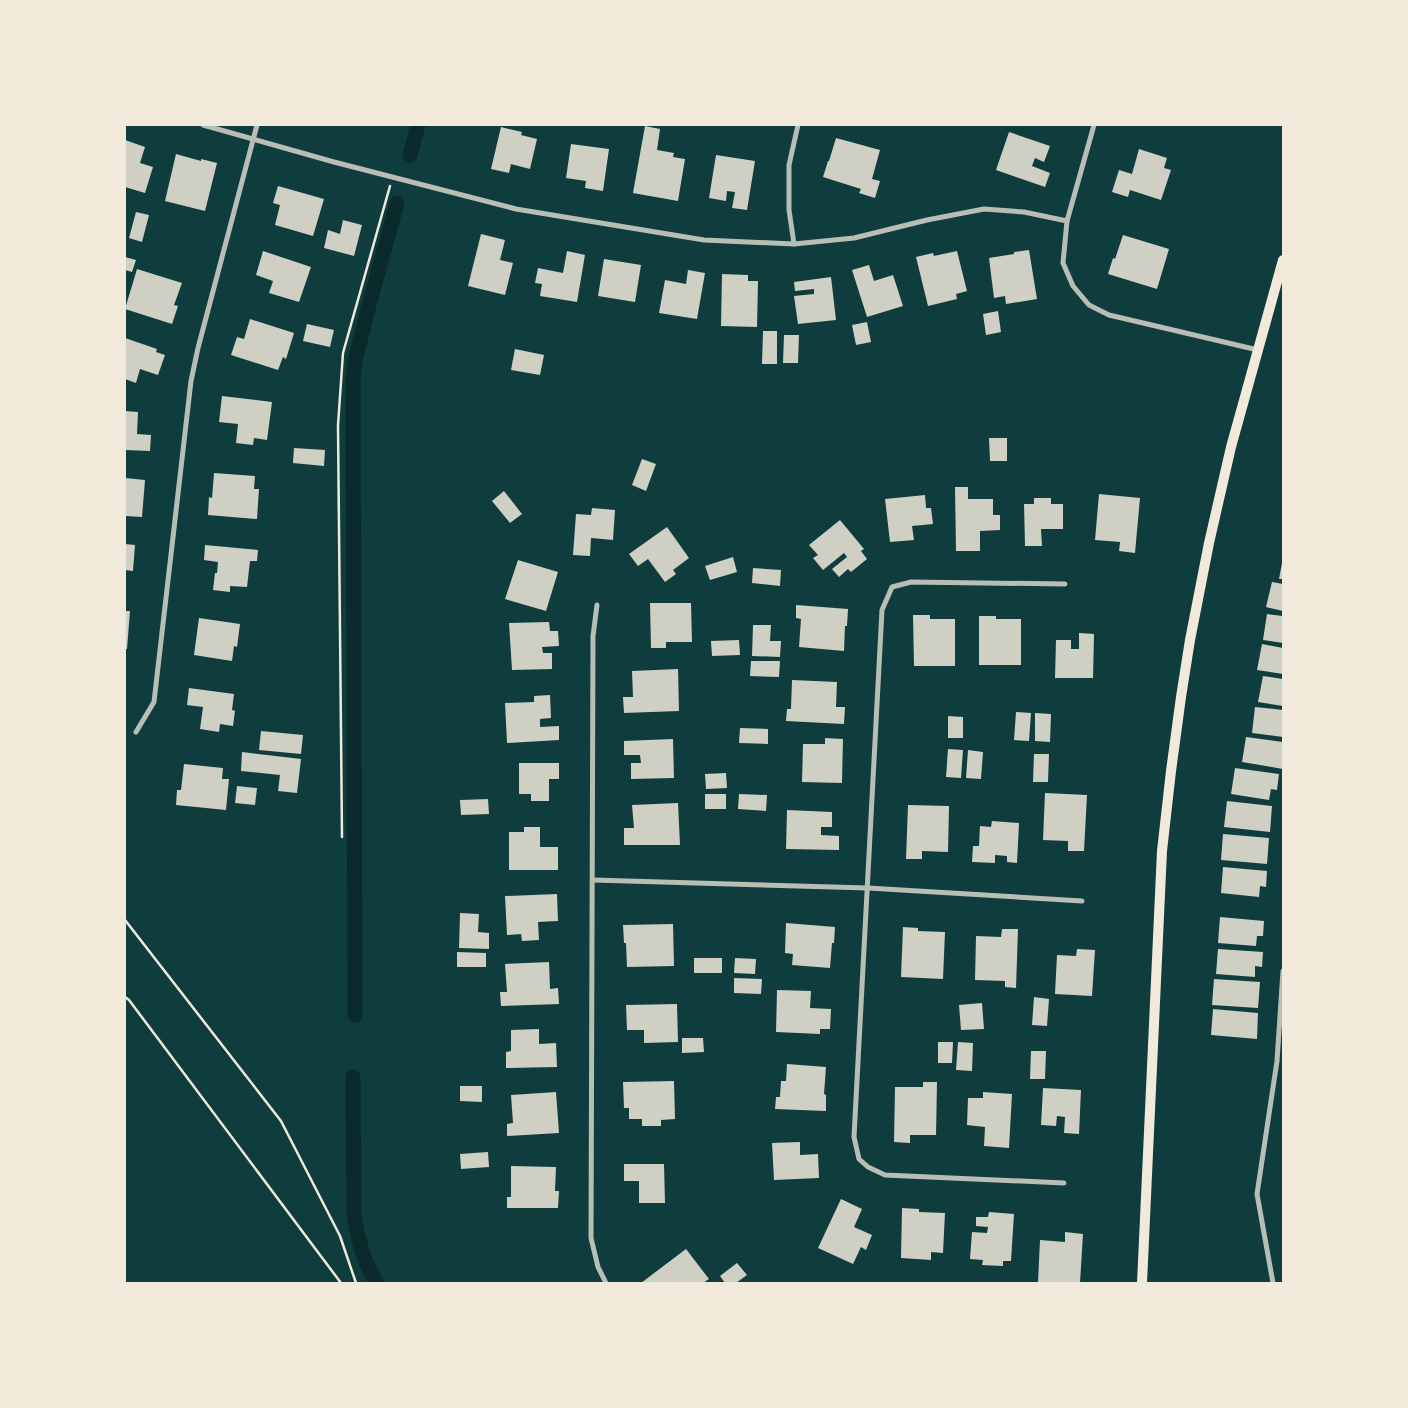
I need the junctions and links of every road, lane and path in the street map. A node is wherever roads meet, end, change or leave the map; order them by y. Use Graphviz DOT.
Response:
graph roads {
  1 [pos="203,125"];
  2 [pos="257,125"];
  3 [pos="798,125"];
  4 [pos="1094,125"];
  5 [pos="253,139"];
  6 [pos="392,178"];
  7 [pos="1067,221"];
  8 [pos="794,244"];
  9 [pos="1283,260"];
  10 [pos="1258,350"];
  11 [pos="1065,584"];
  12 [pos="597,605"];
  13 [pos="136,732"];
  14 [pos="342,837"];
  15 [pos="593,880"];
  16 [pos="868,888"];
  17 [pos="1082,901"];
  18 [pos="125,920"];
  19 [pos="1283,971"];
  20 [pos="125,997"];
  21 [pos="1064,1184"];
  22 [pos="342,1283"];
  23 [pos="356,1283"];
  24 [pos="606,1283"];
  25 [pos="1142,1283"];
  26 [pos="1273,1283"];
  1 -- 5 [label="street"];
  2 -- 5 [label="street"];
  3 -- 8 [label="street"];
  4 -- 7 [label="street"];
  5 -- 6 [label="street"];
  5 -- 13 [label="street"];
  6 -- 8 [label="street"];
  6 -- 14 [label="path"];
  7 -- 8 [label="street"];
  7 -- 10 [label="street"];
  9 -- 10 [label="main road"];
  10 -- 25 [label="main road"];
  11 -- 16 [label="street"];
  12 -- 15 [label="street"];
  15 -- 16 [label="street"];
  15 -- 24 [label="street"];
  16 -- 17 [label="street"];
  16 -- 21 [label="street"];
  18 -- 23 [label="path"];
  19 -- 26 [label="street"];
  20 -- 22 [label="path"];
}
